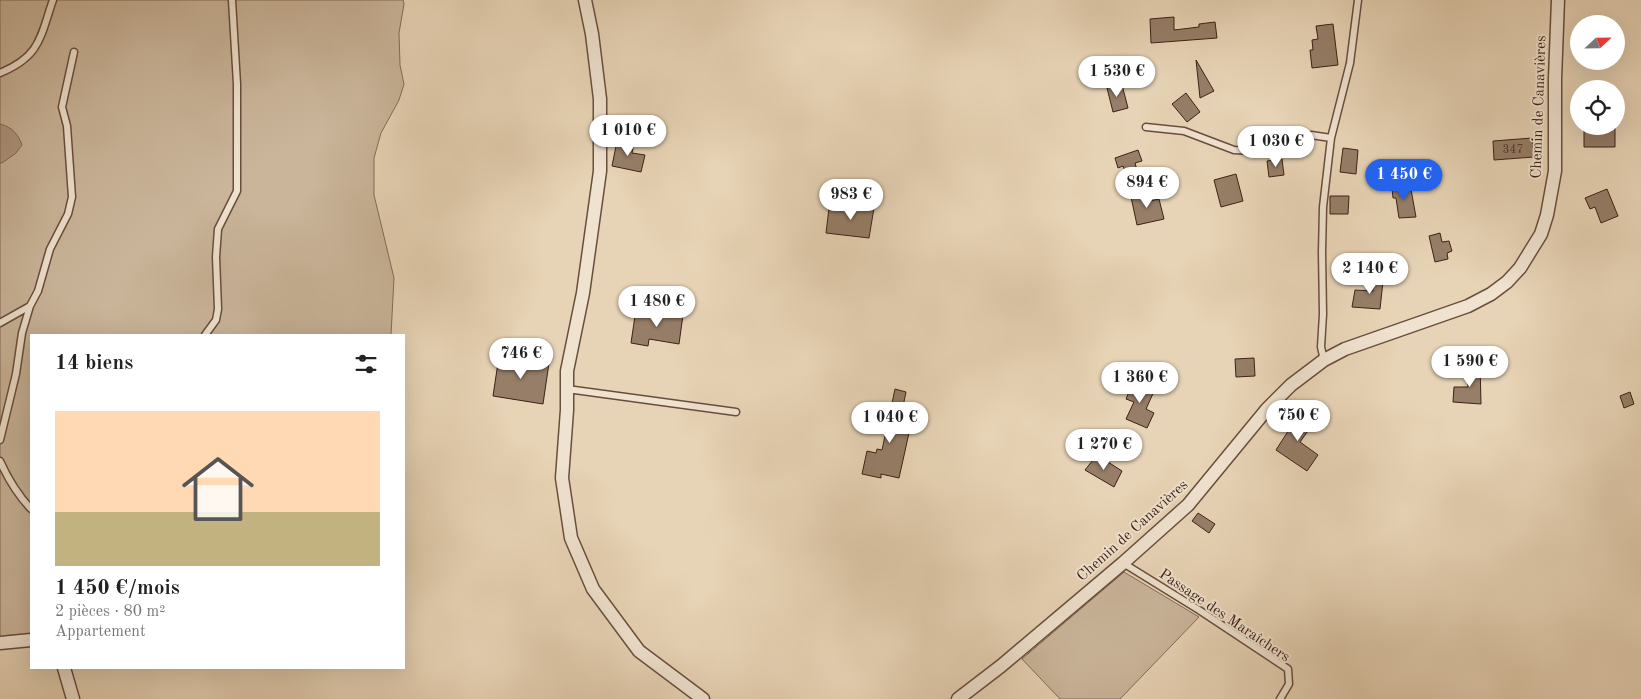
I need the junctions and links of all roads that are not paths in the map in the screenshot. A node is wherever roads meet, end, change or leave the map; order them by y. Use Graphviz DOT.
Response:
graph roads {
  1 [pos="53,0"];
  2 [pos="232,0"];
  3 [pos="585,0"];
  4 [pos="1358,0"];
  5 [pos="1558,0"];
  6 [pos="74,52"];
  7 [pos="0,73"];
  8 [pos="1146,127"];
  9 [pos="1331,138"];
  10 [pos="30,306"];
  11 [pos="0,323"];
  12 [pos="206,334"];
  13 [pos="1324,360"];
  14 [pos="567,389"];
  15 [pos="736,412"];
  16 [pos="0,440"];
  17 [pos="0,461"];
  18 [pos="30,508"];
  19 [pos="1123,563"];
  20 [pos="30,640"];
  21 [pos="0,643"];
  22 [pos="64,669"];
  23 [pos="73,699"];
  24 [pos="702,699"];
  25 [pos="958,699"];
  26 [pos="1280,699"];
  1 -- 7 [label="lane"];
  2 -- 12 [label="lane"];
  3 -- 14 [label="street"];
  4 -- 9 [label="lane"];
  5 -- 13 [label="street, Chemin de Canavières"];
  6 -- 10 [label="lane"];
  8 -- 9 [label="lane"];
  9 -- 13 [label="lane"];
  10 -- 11 [label="lane"];
  10 -- 16 [label="lane"];
  13 -- 19 [label="street, Chemin de Canavières"];
  14 -- 15 [label="lane"];
  14 -- 24 [label="street"];
  17 -- 18 [label="lane"];
  19 -- 25 [label="street, Chemin de Canavières"];
  19 -- 26 [label="lane, Passage des Maraîchers"];
  20 -- 21 [label="street"];
  22 -- 23 [label="street"];
}
